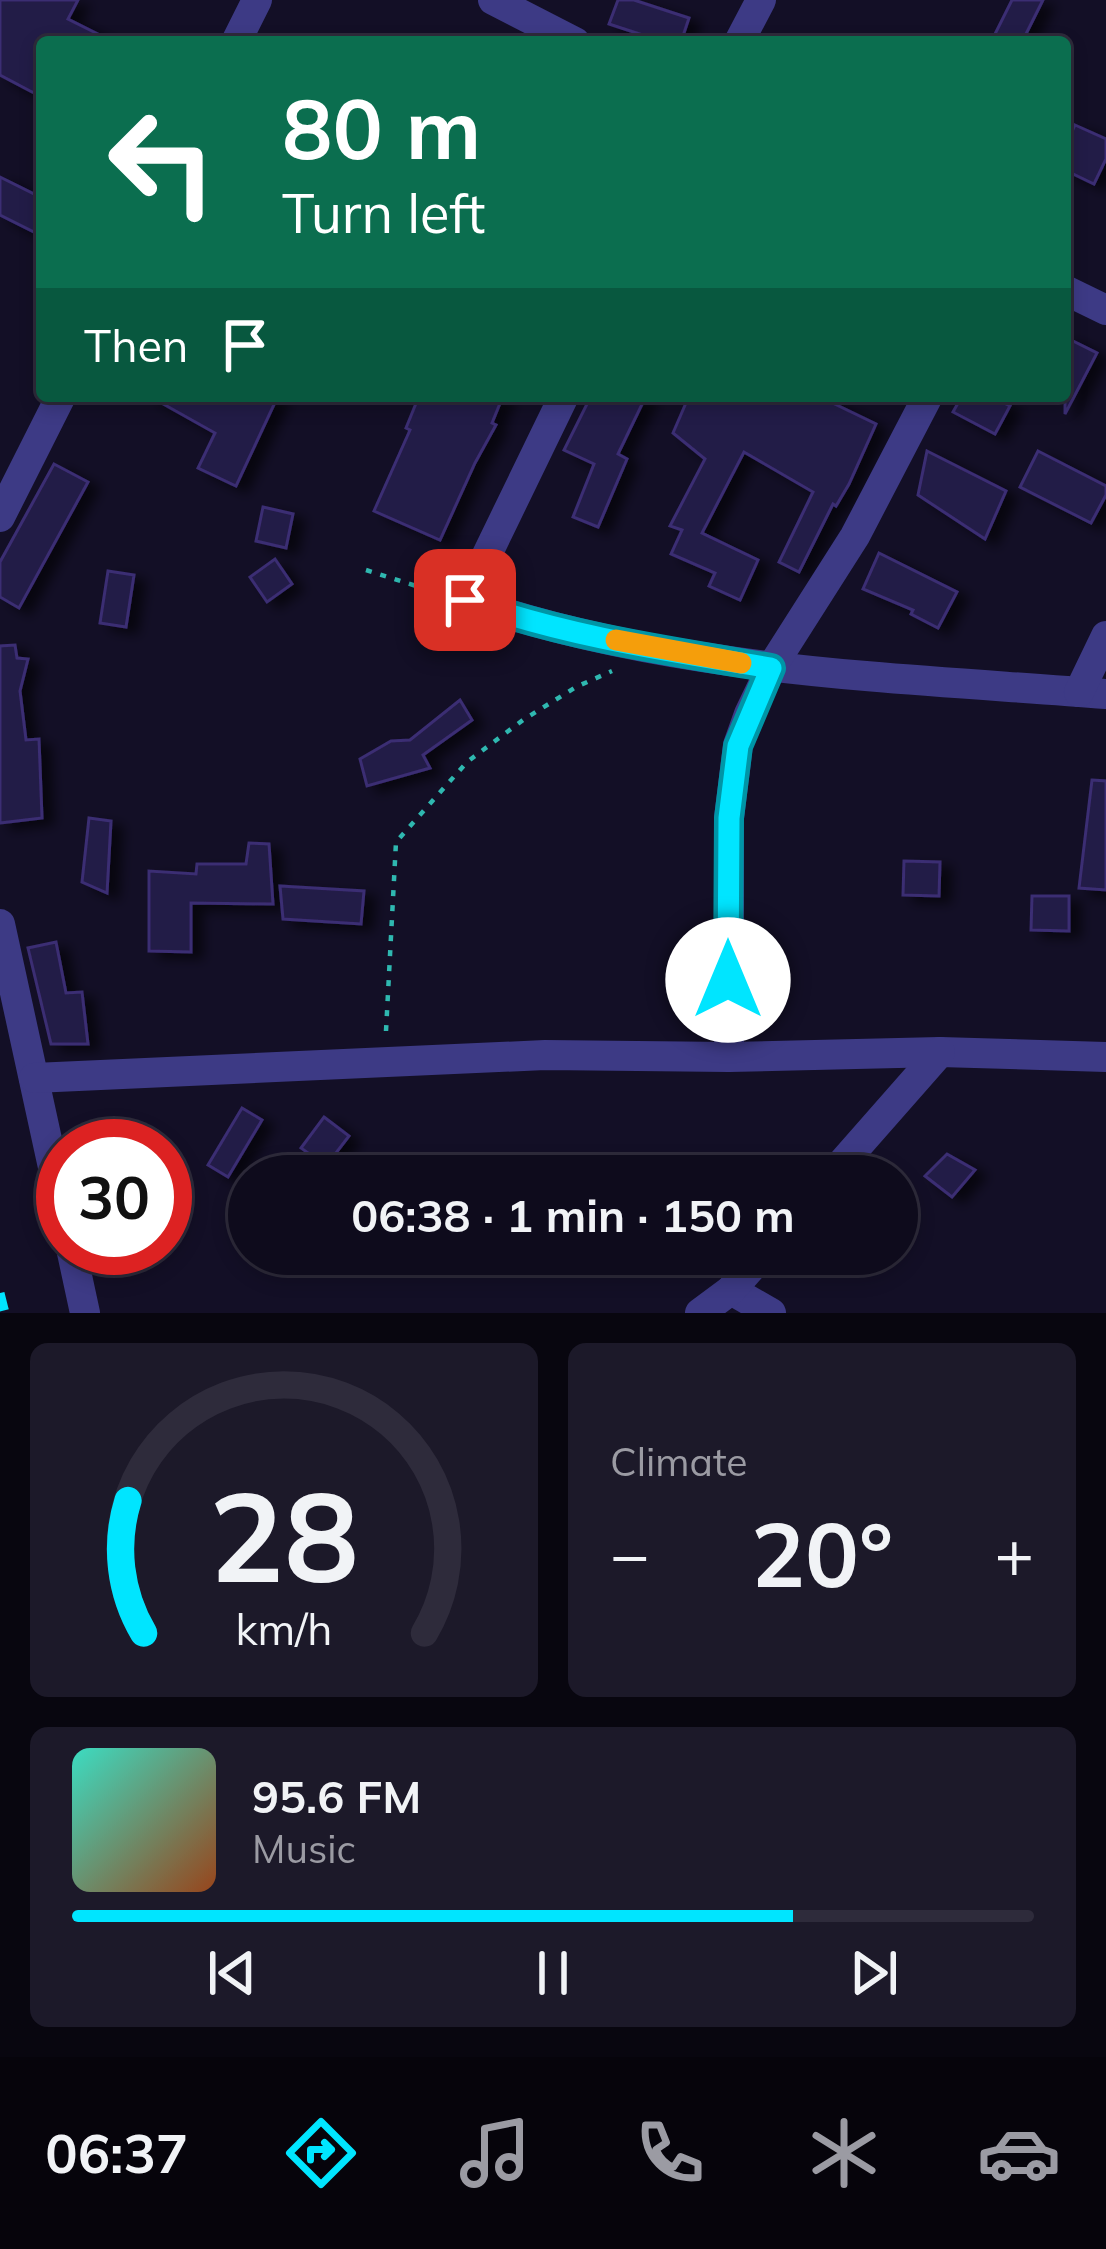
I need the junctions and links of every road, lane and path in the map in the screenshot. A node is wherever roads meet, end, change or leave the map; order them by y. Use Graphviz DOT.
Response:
graph roads {
  1 [pos="257,0"];
  2 [pos="493,0"];
  3 [pos="761,0"];
  4 [pos="239,36"];
  5 [pos="563,36"];
  6 [pos="742,36"];
  7 [pos="1071,293"];
  8 [pos="1106,310"];
  9 [pos="58,402"];
  10 [pos="561,402"];
  11 [pos="925,402"];
  12 [pos="0,517"];
  13 [pos="366,570"];
  14 [pos="465,600"];
  15 [pos="1106,636"];
  16 [pos="660,649"];
  17 [pos="771,668"];
  18 [pos="1093,693"];
  19 [pos="0,924"];
  20 [pos="940,1052"];
  21 [pos="729,1057"];
  22 [pos="1106,1057"];
  23 [pos="385,1061"];
  24 [pos="34,1078"];
  25 [pos="43,1119"];
  26 [pos="849,1155"];
  27 [pos="77,1275"];
  28 [pos="744,1275"];
  29 [pos="731,1290"];
  30 [pos="85,1313"];
  31 [pos="700,1313"];
  32 [pos="771,1313"];
  1 -- 4 [label="street"];
  2 -- 5 [label="street"];
  3 -- 6 [label="street"];
  7 -- 8 [label="street"];
  9 -- 12 [label="street"];
  10 -- 14 [label="street"];
  11 -- 17 [label="street"];
  13 -- 14 [label="path"];
  14 -- 16 [label="street"];
  15 -- 18 [label="street"];
  16 -- 17 [label="street"];
  16 -- 23 [label="path"];
  17 -- 18 [label="street"];
  17 -- 21 [label="street"];
  19 -- 24 [label="street"];
  20 -- 21 [label="street"];
  20 -- 22 [label="street"];
  20 -- 26 [label="street"];
  21 -- 23 [label="street"];
  23 -- 24 [label="street"];
  24 -- 25 [label="street"];
  27 -- 30 [label="street"];
  28 -- 29 [label="street"];
  29 -- 31 [label="street"];
  29 -- 32 [label="street"];
}
